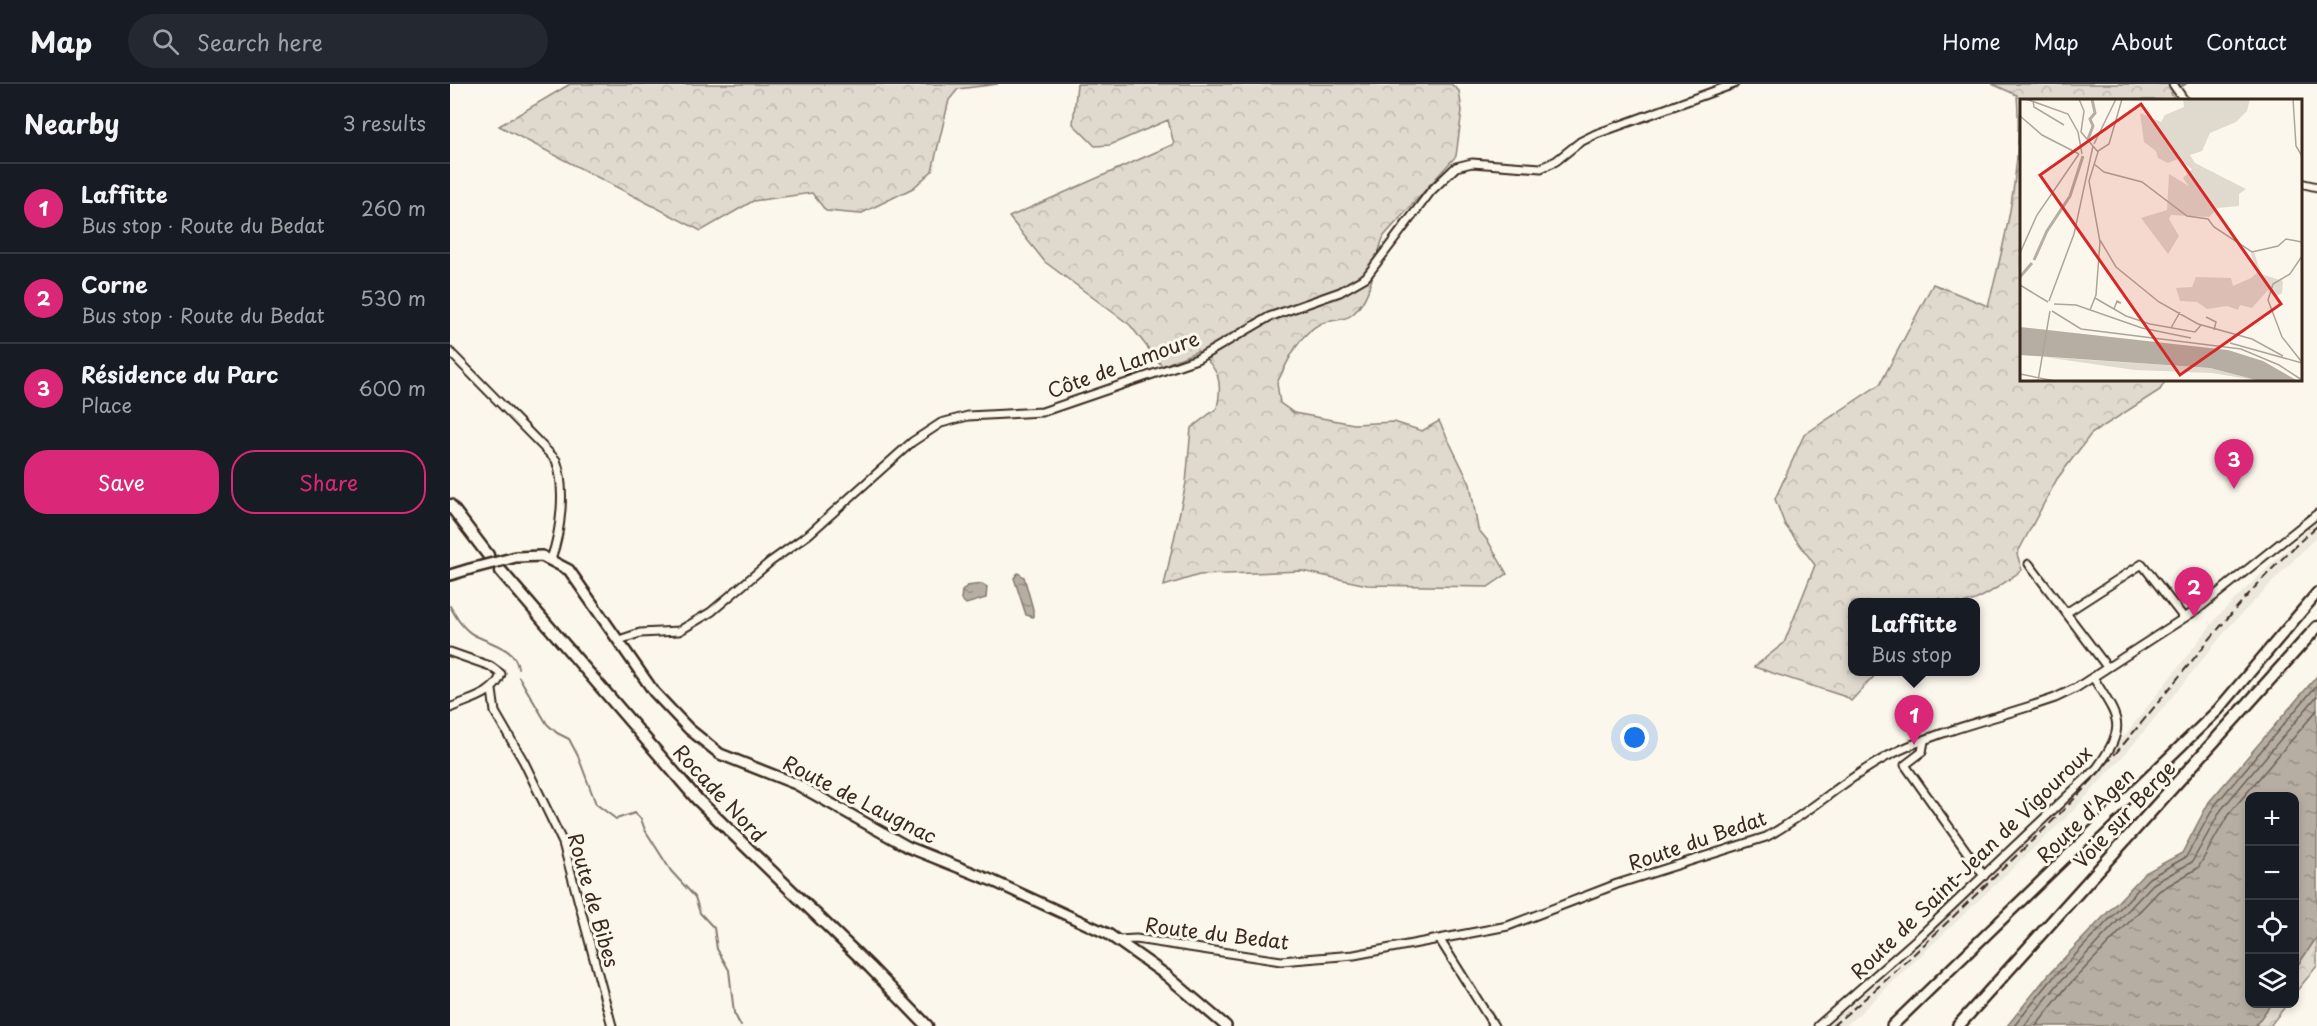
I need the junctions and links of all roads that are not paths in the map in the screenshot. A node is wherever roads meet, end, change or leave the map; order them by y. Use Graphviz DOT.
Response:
graph roads {
  1 [pos="1734,84"];
  2 [pos="2173,84"];
  3 [pos="2183,99"];
  4 [pos="2302,183"];
  5 [pos="2317,187"];
  6 [pos="450,352"];
  7 [pos="450,505"];
  8 [pos="2317,514"];
  9 [pos="488,555"];
  10 [pos="551,559"];
  11 [pos="2029,564"];
  12 [pos="501,571"];
  13 [pos="450,575"];
  14 [pos="2317,593"];
  15 [pos="2066,613"];
  16 [pos="2184,618"];
  17 [pos="2317,627"];
  18 [pos="619,640"];
  19 [pos="450,652"];
  20 [pos="2107,668"];
  21 [pos="2093,677"];
  22 [pos="492,690"];
  23 [pos="450,708"];
  24 [pos="1924,741"];
  25 [pos="1984,876"];
  26 [pos="1118,940"];
  27 [pos="1440,940"];
  28 [pos="612,1026"];
  29 [pos="927,1026"];
  30 [pos="1226,1026"];
  31 [pos="1494,1026"];
  32 [pos="1818,1026"];
  33 [pos="1892,1026"];
  34 [pos="1958,1026"];
  1 -- 18 [label="street, Côte de Lamoure"];
  2 -- 3 [label="street"];
  4 -- 5 [label="street"];
  6 -- 10 [label="street"];
  7 -- 9 [label="main road"];
  8 -- 16 [label="street, Route du Bedat"];
  10 -- 13 [label="street, bridge"];
  10 -- 18 [label="street, Route de Laugnac"];
  11 -- 15 [label="street"];
  12 -- 29 [label="main road, Rocade Nord"];
  14 -- 33 [label="street, Route d'Agen"];
  15 -- 16 [label="street"];
  15 -- 20 [label="street"];
  16 -- 20 [label="street, Route du Bedat"];
  17 -- 34 [label="main road, Voie sur Berge"];
  18 -- 26 [label="street, Route de Laugnac"];
  19 -- 22 [label="street"];
  20 -- 21 [label="street, Route du Bedat"];
  21 -- 24 [label="street, Route du Bedat"];
  21 -- 25 [label="street, Route de Saint-Jean de Vigouroux"];
  22 -- 23 [label="street"];
  22 -- 28 [label="street, Route de Bibes"];
  24 -- 25 [label="street"];
  24 -- 27 [label="street, Route du Bedat"];
  25 -- 32 [label="street, Route de Saint-Jean de Vigouroux"];
  26 -- 27 [label="street, Route du Bedat"];
  26 -- 30 [label="street, Route de Laugnac"];
  27 -- 31 [label="street"];
}
